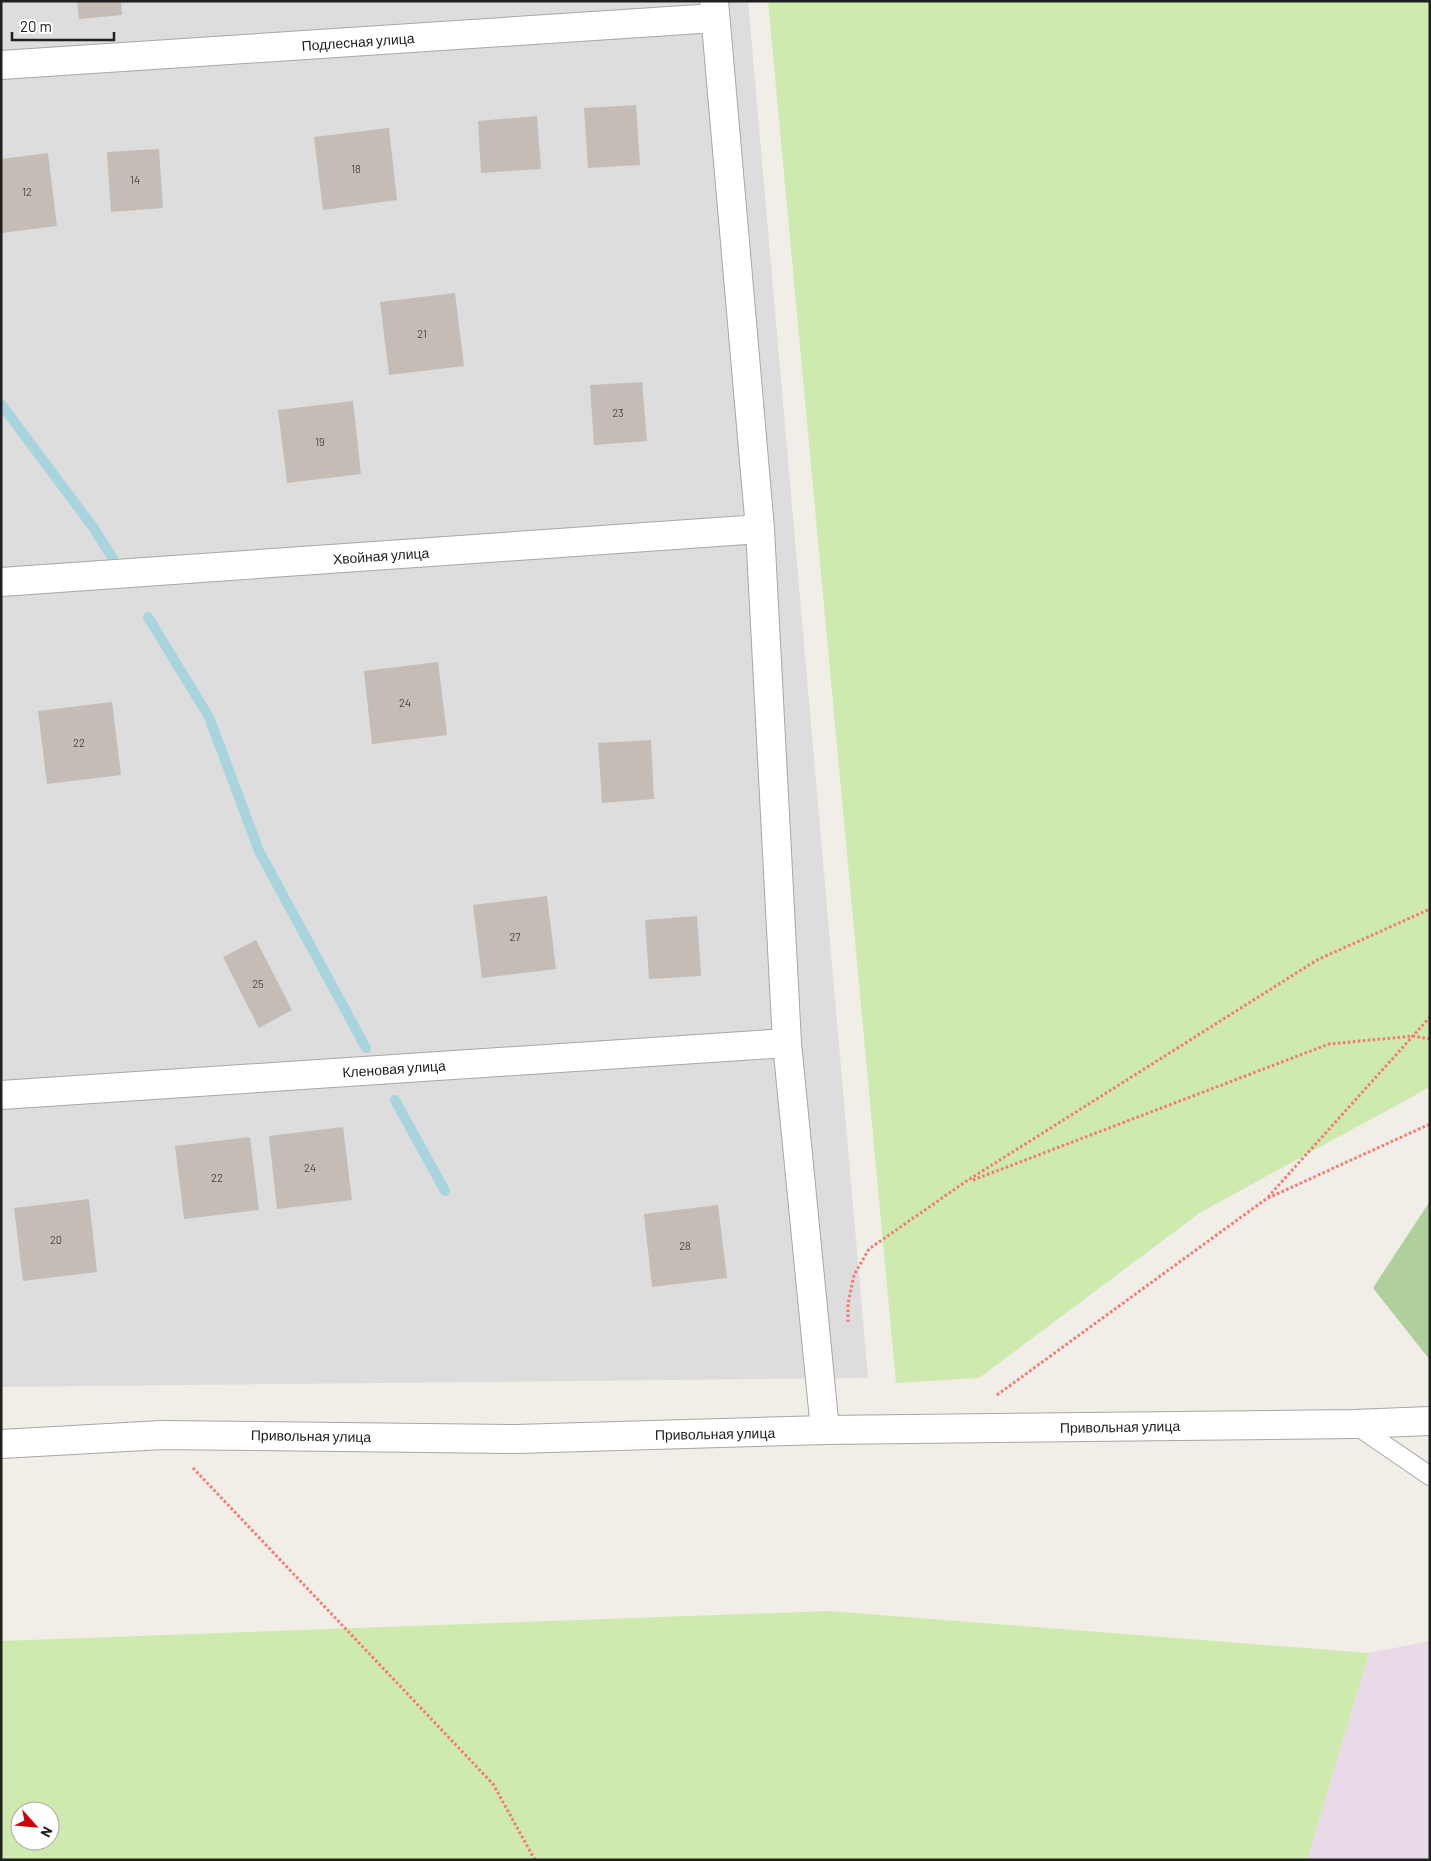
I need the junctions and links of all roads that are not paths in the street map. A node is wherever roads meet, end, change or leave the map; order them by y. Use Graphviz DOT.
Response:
graph roads {
  1 [pos="715,10"];
  2 [pos="1,65"];
  3 [pos="760,529"];
  4 [pos="1,582"];
  5 [pos="787,1043"];
  6 [pos="1,1095"];
  7 [pos="1430,1421"];
  8 [pos="1354,1424"];
  9 [pos="825,1430"];
  10 [pos="1,1444"];
  11 [pos="1430,1476"];
  1 -- 2 [label="street, Подлесная улица"];
  1 -- 3 [label="street"];
  3 -- 4 [label="street, Хвойная улица"];
  3 -- 5 [label="street"];
  5 -- 6 [label="street, Кленовая улица"];
  5 -- 9 [label="street"];
  7 -- 8 [label="street, Привольная улица"];
  8 -- 9 [label="street, Привольная улица"];
  8 -- 11 [label="lane"];
  9 -- 10 [label="street, Привольная улица"];
}
